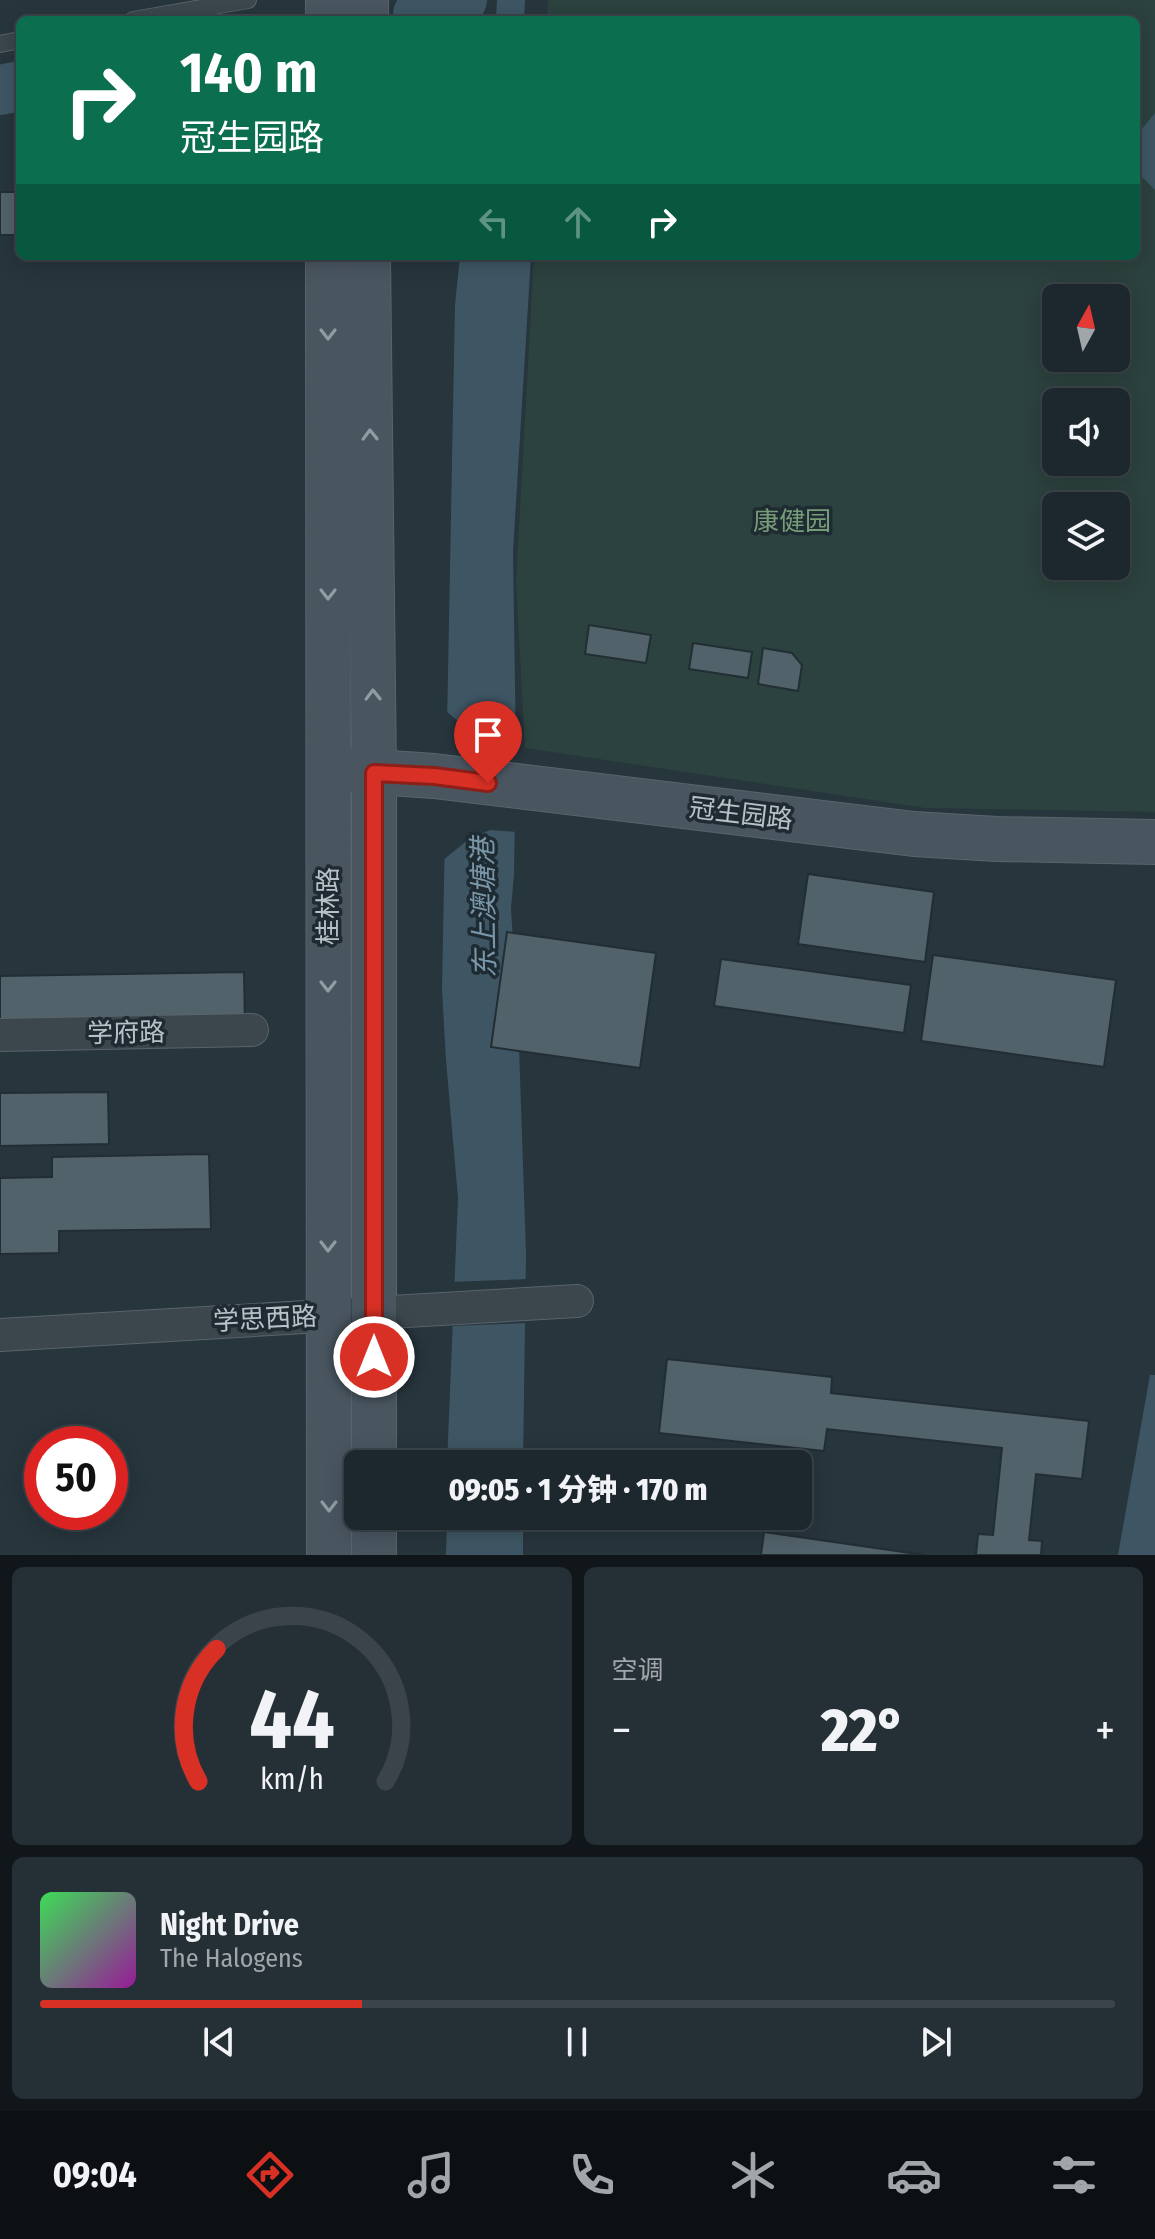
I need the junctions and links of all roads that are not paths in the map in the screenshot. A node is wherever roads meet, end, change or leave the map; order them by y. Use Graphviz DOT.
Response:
graph roads {
  1 [pos="248,0"];
  2 [pos="156,16"];
  3 [pos="328,260"];
  4 [pos="368,260"];
  5 [pos="328,768"];
  6 [pos="374,773"];
  7 [pos="1155,842"];
  8 [pos="252,1030"];
  9 [pos="0,1035"];
  10 [pos="562,1302"];
  11 [pos="374,1313"];
  12 [pos="328,1315"];
  13 [pos="0,1335"];
  14 [pos="374,1450"];
  15 [pos="374,1530"];
  16 [pos="329,1555"];
  17 [pos="374,1555"];
  1 -- 2 [label="lane"];
  3 -- 5 [label="main road, 桂林路, one-way"];
  6 -- 4 [label="main road, 桂林路, one-way"];
  5 -- 6 [label="main road, 冠生园路"];
  5 -- 12 [label="main road, 桂林路, one-way"];
  6 -- 7 [label="main road, 冠生园路"];
  6 -- 11 [label="main road, 桂林路"];
  8 -- 9 [label="street, 学府路"];
  10 -- 11 [label="street, 学思西路"];
  11 -- 12 [label="street, 学思西路"];
  11 -- 14 [label="main road, 桂林路"];
  12 -- 13 [label="street, 学思西路"];
  12 -- 16 [label="main road, 桂林路, one-way"];
  15 -- 17 [label="main road"];
}
